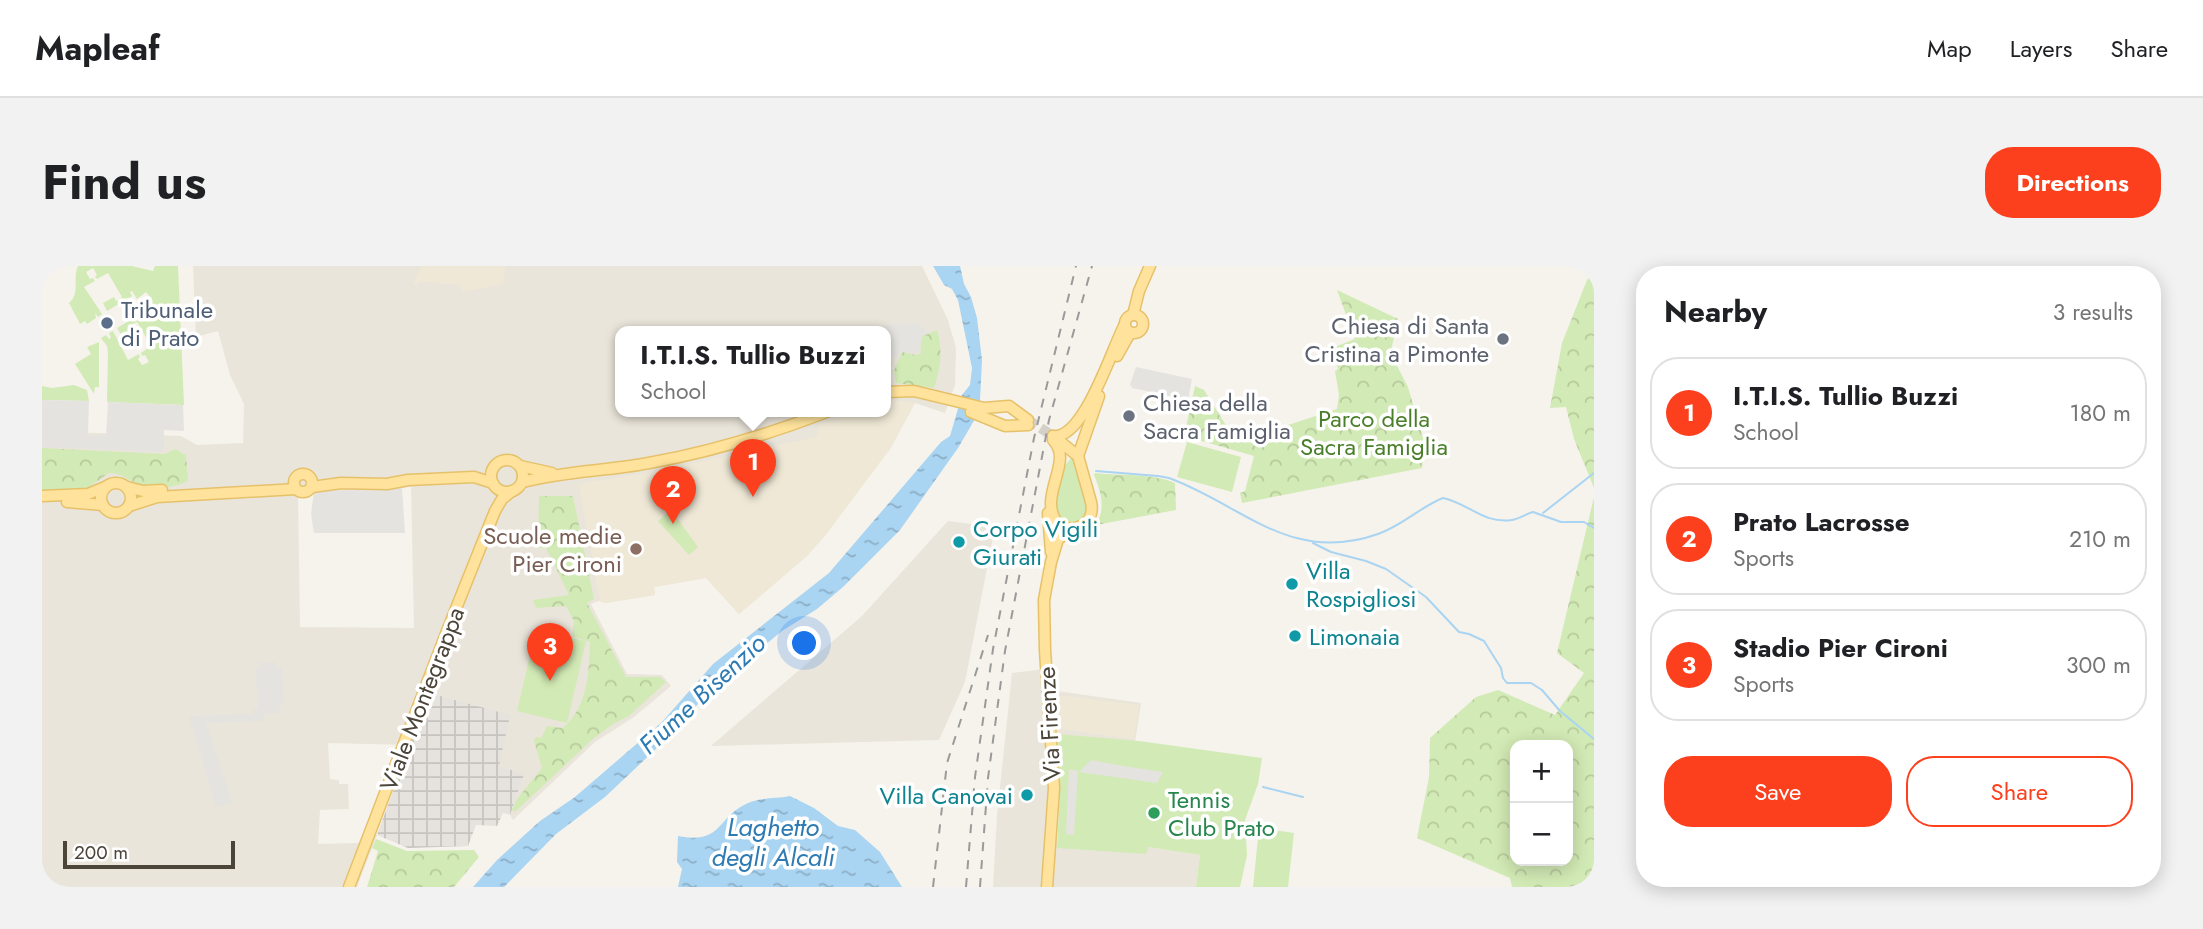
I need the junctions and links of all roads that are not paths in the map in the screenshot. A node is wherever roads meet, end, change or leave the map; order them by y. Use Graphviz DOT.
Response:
graph roads {
  1 [pos="1150,266"];
  2 [pos="1137,317"];
  3 [pos="1128,329"];
  4 [pos="891,392"];
  5 [pos="987,411"];
  6 [pos="1083,415"];
  7 [pos="812,417"];
  8 [pos="1053,438"];
  9 [pos="1075,453"];
  10 [pos="520,466"];
  11 [pos="1059,468"];
  12 [pos="492,469"];
  13 [pos="558,474"];
  14 [pos="474,477"];
  15 [pos="523,482"];
  16 [pos="127,486"];
  17 [pos="295,486"];
  18 [pos="495,486"];
  19 [pos="105,487"];
  20 [pos="512,491"];
  21 [pos="1050,499"];
  22 [pos="43,500"];
  23 [pos="103,505"];
  24 [pos="129,506"];
  25 [pos="495,511"];
  26 [pos="1073,529"];
  27 [pos="1051,562"];
  28 [pos="349,887"];
  29 [pos="1047,887"];
  1 -- 2 [label="main road"];
  2 -- 3 [label="main road"];
  2 -- 3 [label="main road"];
  3 -- 6 [label="main road"];
  3 -- 9 [label="main road"];
  4 -- 5 [label="main road"];
  5 -- 5 [label="main road"];
  6 -- 8 [label="main road"];
  6 -- 9 [label="main road"];
  7 -- 13 [label="main road"];
  8 -- 9 [label="main road"];
  8 -- 11 [label="main road"];
  9 -- 11 [label="main road"];
  9 -- 26 [label="main road"];
  10 -- 12 [label="main road"];
  10 -- 13 [label="main road"];
  10 -- 15 [label="main road"];
  11 -- 21 [label="main road"];
  12 -- 14 [label="main road"];
  12 -- 18 [label="main road"];
  13 -- 15 [label="main road"];
  14 -- 17 [label="main road"];
  14 -- 18 [label="main road"];
  15 -- 20 [label="main road"];
  16 -- 17 [label="main road"];
  16 -- 19 [label="main road"];
  16 -- 24 [label="main road"];
  17 -- 24 [label="main road"];
  18 -- 20 [label="main road"];
  18 -- 25 [label="main road"];
  19 -- 22 [label="main road"];
  19 -- 23 [label="main road"];
  20 -- 25 [label="main road"];
  21 -- 26 [label="main road"];
  21 -- 27 [label="main road"];
  22 -- 23 [label="main road"];
  23 -- 24 [label="main road"];
  25 -- 28 [label="main road, Viale Montegrappa"];
  26 -- 27 [label="main road"];
  27 -- 29 [label="main road, Via Firenze"];
}
